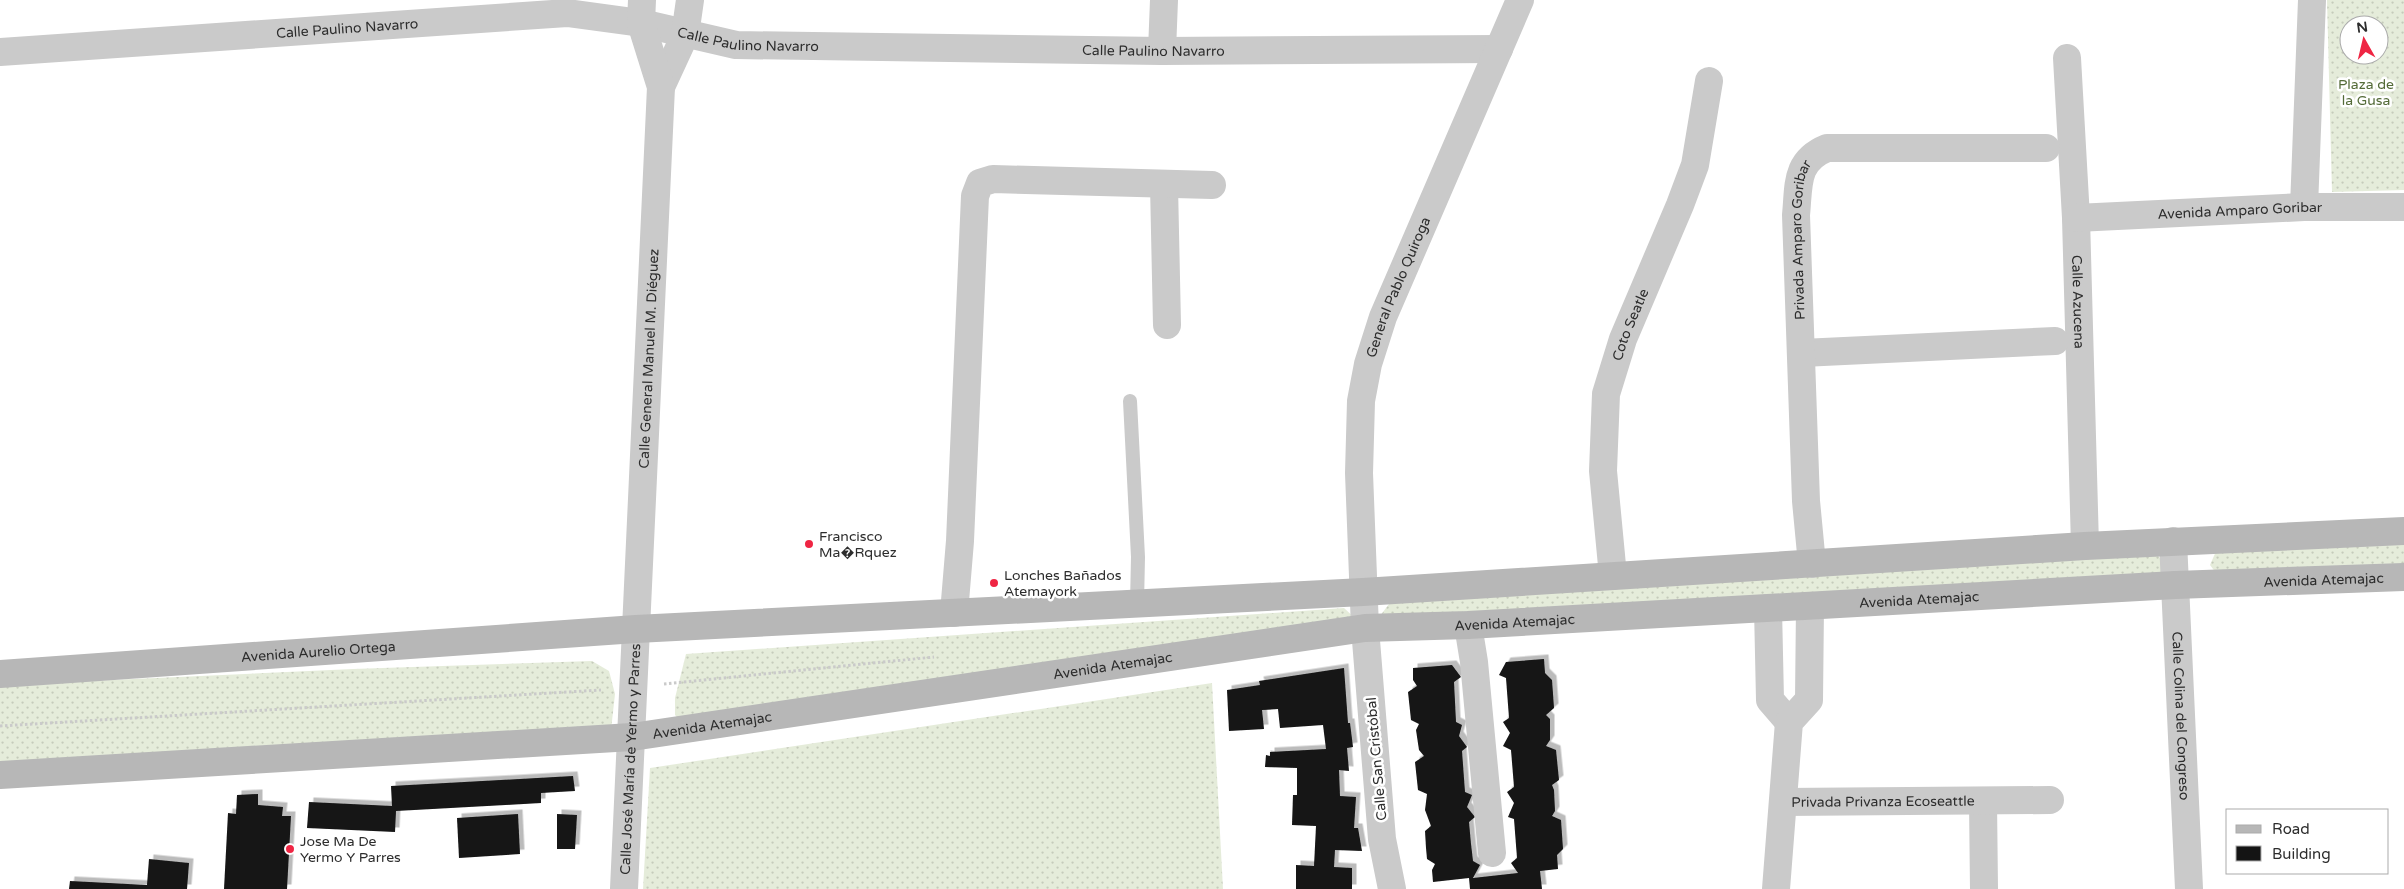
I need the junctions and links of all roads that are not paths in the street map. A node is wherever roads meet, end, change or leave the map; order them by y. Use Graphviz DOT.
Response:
graph roads {
  1 [pos="690,0"];
  2 [pos="1164,0"];
  3 [pos="1520,0"];
  4 [pos="2312,0"];
  5 [pos="566,6"];
  6 [pos="641,11"];
  7 [pos="685,35"];
  8 [pos="1499,49"];
  9 [pos="1162,51"];
  10 [pos="0,52"];
  11 [pos="2067,58"];
  12 [pos="1709,81"];
  13 [pos="661,87"];
  14 [pos="2046,148"];
  15 [pos="1164,185"];
  16 [pos="1212,185"];
  17 [pos="2304,206"];
  18 [pos="2404,206"];
  19 [pos="2076,218"];
  20 [pos="1167,325"];
  21 [pos="2055,341"];
  22 [pos="1802,353"];
  23 [pos="1130,402"];
  24 [pos="2404,531"];
  25 [pos="2173,541"];
  26 [pos="2085,546"];
  27 [pos="1812,564"];
  28 [pos="1613,576"];
  29 [pos="2404,577"];
  30 [pos="2175,585"];
  31 [pos="1363,592"];
  32 [pos="1137,604"];
  33 [pos="1810,606"];
  34 [pos="1768,608"];
  35 [pos="954,613"];
  36 [pos="1468,625"];
  37 [pos="1365,628"];
  38 [pos="636,629"];
  39 [pos="0,674"];
  40 [pos="1789,722"];
  41 [pos="632,738"];
  42 [pos="0,775"];
  43 [pos="2050,800"];
  44 [pos="1982,801"];
  45 [pos="1783,802"];
  46 [pos="1492,853"];
  47 [pos="624,889"];
  48 [pos="1392,889"];
  49 [pos="1776,889"];
  50 [pos="1984,889"];
  51 [pos="2189,889"];
  1 -- 7 [label="street, Calle General Manuel M. Diéguez"];
  2 -- 9 [label="street"];
  3 -- 8 [label="street, General Pablo Quiroga"];
  4 -- 17 [label="street"];
  5 -- 6 [label="street, Calle Paulino Navarro"];
  5 -- 10 [label="street, Calle Paulino Navarro"];
  6 -- 7 [label="street, Calle Paulino Navarro"];
  6 -- 13 [label="street, Calle General Manuel M. Diéguez"];
  7 -- 9 [label="street, Calle Paulino Navarro"];
  7 -- 13 [label="street, Calle General Manuel M. Diéguez"];
  8 -- 9 [label="street, Calle Paulino Navarro"];
  8 -- 31 [label="street, General Pablo Quiroga"];
  11 -- 19 [label="street, Calle Azucena"];
  12 -- 28 [label="street, Coto Seatle"];
  13 -- 38 [label="street, Calle General Manuel M. Diéguez"];
  14 -- 22 [label="street, Privada Amparo Goribar"];
  15 -- 16 [label="street"];
  15 -- 20 [label="street"];
  15 -- 35 [label="street"];
  17 -- 18 [label="street, Avenida Amparo Goribar"];
  17 -- 19 [label="street, Avenida Amparo Goribar"];
  19 -- 26 [label="street, Calle Azucena"];
  21 -- 22 [label="street"];
  22 -- 27 [label="street, Privada Amparo Goribar"];
  23 -- 32 [label="lane"];
  24 -- 25 [label="main road"];
  25 -- 26 [label="main road"];
  25 -- 30 [label="street, Calle Colina del Congreso"];
  26 -- 27 [label="main road"];
  27 -- 28 [label="main road"];
  28 -- 31 [label="main road"];
  29 -- 30 [label="main road, Avenida Atemajac"];
  30 -- 33 [label="main road, Avenida Atemajac"];
  30 -- 51 [label="street, Calle Colina del Congreso"];
  31 -- 32 [label="main road"];
  31 -- 37 [label="street, General Pablo Quiroga"];
  32 -- 35 [label="main road"];
  33 -- 34 [label="main road, Avenida Atemajac"];
  33 -- 40 [label="street"];
  34 -- 36 [label="main road, Avenida Atemajac"];
  34 -- 40 [label="street"];
  35 -- 38 [label="main road"];
  36 -- 37 [label="main road, Avenida Atemajac"];
  36 -- 46 [label="street"];
  37 -- 41 [label="main road, Avenida Atemajac"];
  37 -- 48 [label="street, Calle San Cristóbal"];
  38 -- 39 [label="main road, Avenida Aurelio Ortega"];
  38 -- 41 [label="street, Calle José María de Yermo y Parres"];
  40 -- 45 [label="street"];
  41 -- 42 [label="main road"];
  41 -- 47 [label="street, Calle José María de Yermo y Parres"];
  43 -- 44 [label="street, Privada Privanza Ecoseattle"];
  44 -- 45 [label="street, Privada Privanza Ecoseattle"];
  44 -- 50 [label="street, Privada Privanza Ecoseattle"];
  45 -- 49 [label="street"];
}
